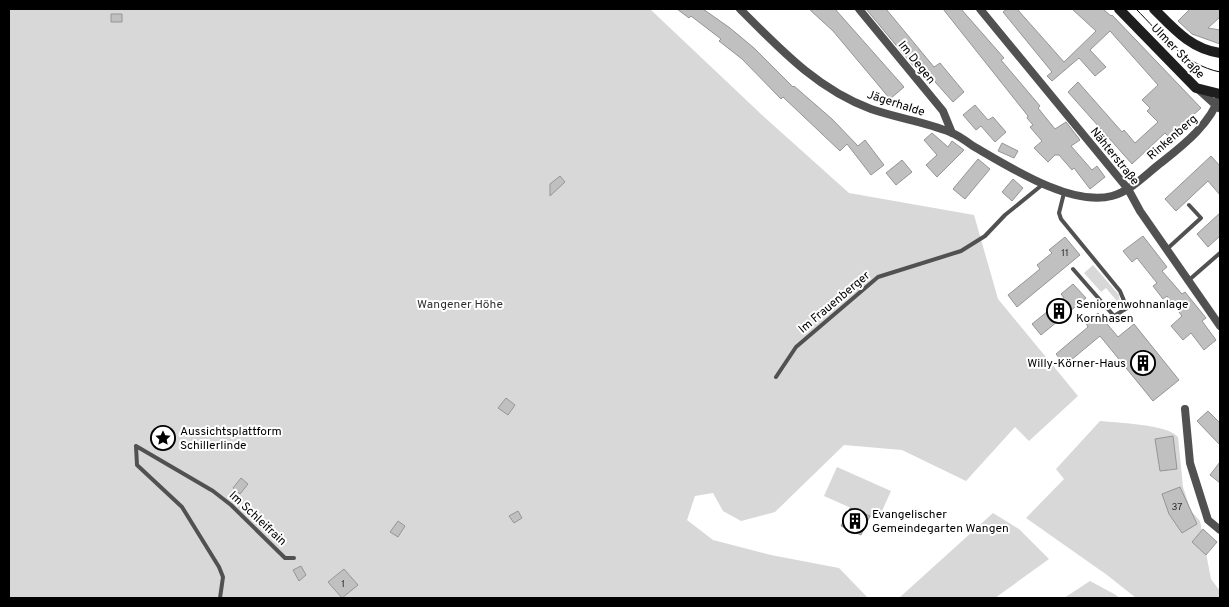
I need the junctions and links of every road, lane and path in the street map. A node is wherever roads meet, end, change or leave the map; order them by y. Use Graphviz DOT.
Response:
graph roads {
  1 [pos="740,9"];
  2 [pos="859,9"];
  3 [pos="980,9"];
  4 [pos="1119,9"];
  5 [pos="1154,9"];
  6 [pos="1220,53"];
  7 [pos="1196,88"];
  8 [pos="1220,94"];
  9 [pos="1218,107"];
  10 [pos="952,132"];
  11 [pos="1044,183"];
  12 [pos="1128,188"];
  13 [pos="1064,193"];
  14 [pos="1189,205"];
  15 [pos="1166,249"];
  16 [pos="1220,253"];
  17 [pos="1072,269"];
  18 [pos="1188,280"];
  19 [pos="1220,326"];
  20 [pos="776,377"];
  21 [pos="1185,409"];
  22 [pos="1220,530"];
  23 [pos="294,558"];
  24 [pos="220,598"];
  1 -- 10 [label="street, Jägerhalde"];
  2 -- 10 [label="street, Im Degen"];
  3 -- 12 [label="street, Nähterstraße"];
  4 -- 7 [label="street, Ulmer Straße"];
  5 -- 6 [label="street, Ulmer Straße"];
  7 -- 8 [label="street"];
  7 -- 9 [label="street, Ulmer Straße"];
  8 -- 9 [label="street, Rinkenberg"];
  9 -- 12 [label="street, Rinkenberg"];
  10 -- 11 [label="street, Jägerhalde"];
  11 -- 13 [label="street, Jägerhalde"];
  11 -- 20 [label="lane, Im Frauenberger"];
  12 -- 13 [label="street, Jägerhalde"];
  12 -- 15 [label="street, Nähterstraße"];
  13 -- 17 [label="lane"];
  14 -- 15 [label="lane"];
  15 -- 18 [label="street, Nähterstraße"];
  16 -- 18 [label="lane"];
  18 -- 19 [label="street, Nähterstraße"];
  21 -- 22 [label="street"];
  23 -- 24 [label="lane, Im Schleifrain"];
}
